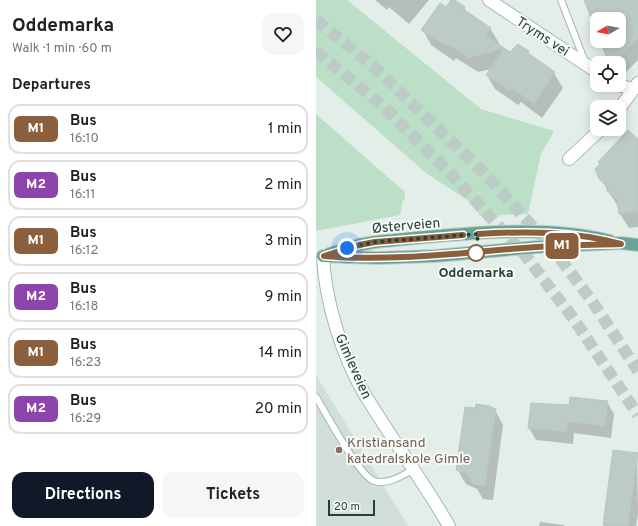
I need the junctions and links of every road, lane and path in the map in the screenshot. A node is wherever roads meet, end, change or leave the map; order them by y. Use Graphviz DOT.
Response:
graph roads {
  1 [pos="489,0"];
  2 [pos="561,0"];
  3 [pos="586,65"];
  4 [pos="590,68"];
  5 [pos="626,86"];
  6 [pos="637,87"];
  7 [pos="626,101"];
  8 [pos="594,136"];
  9 [pos="569,159"];
  10 [pos="621,244"];
  11 [pos="638,245"];
  12 [pos="320,256"];
  13 [pos="316,397"];
  14 [pos="414,469"];
  15 [pos="449,526"];
  1 -- 3 [label="street, Tryms vei"];
  2 -- 3 [label="lane"];
  3 -- 4 [label="street, Tryms vei"];
  5 -- 6 [label="street"];
  6 -- 7 [label="street"];
  8 -- 9 [label="street"];
  10 -- 11 [label="main road, Østerveien"];
  10 -- 12 [label="main road, Østerveien"];
  10 -- 12 [label="main road, Østerveien"];
  12 -- 14 [label="street, Gimleveien"];
  13 -- 14 [label="lane"];
  14 -- 15 [label="street, Gimleveien"];
}
